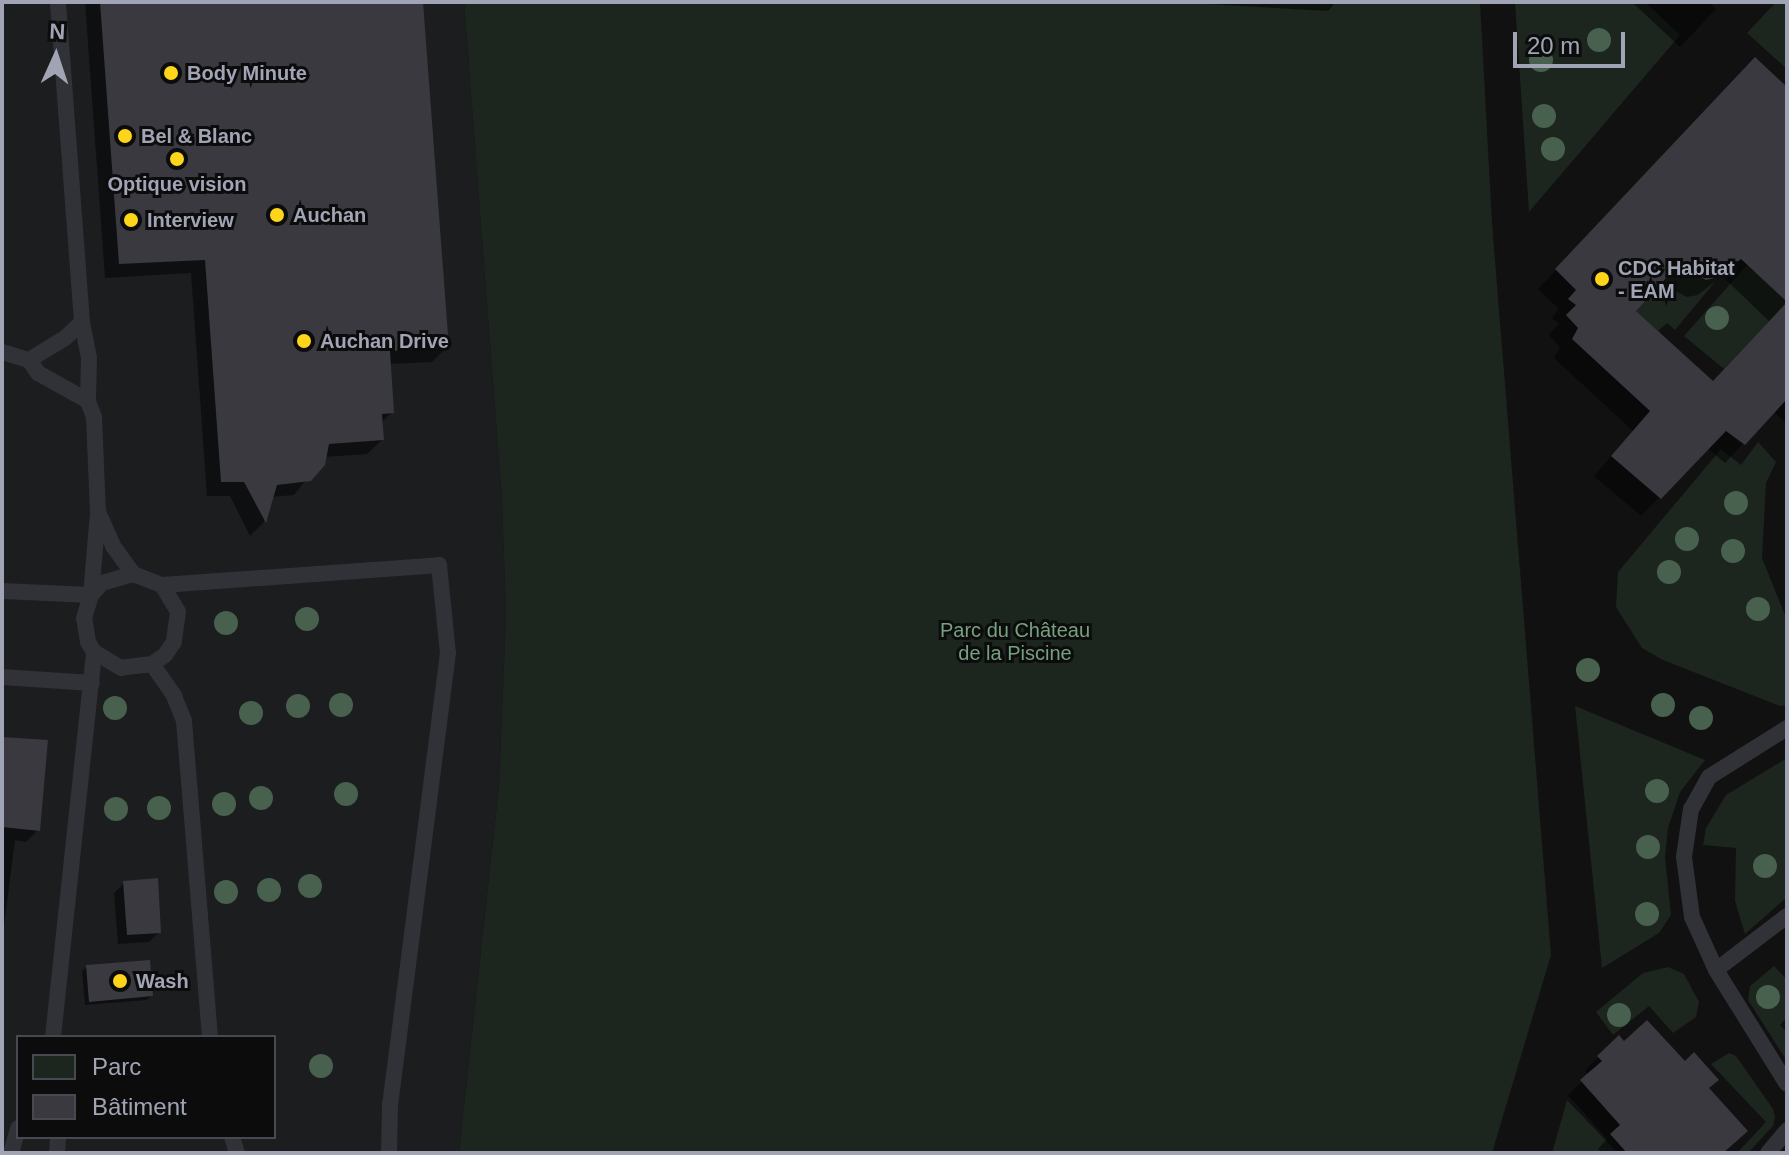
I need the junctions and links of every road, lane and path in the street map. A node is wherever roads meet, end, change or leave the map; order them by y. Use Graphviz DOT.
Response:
graph roads {
  1 [pos="58,2"];
  2 [pos="82,322"];
  3 [pos="2,352"];
  4 [pos="29,360"];
  5 [pos="88,401"];
  6 [pos="98,513"];
  7 [pos="133,574"];
  8 [pos="162,585"];
  9 [pos="2,591"];
  10 [pos="91,595"];
  11 [pos="94,652"];
  12 [pos="152,664"];
  13 [pos="2,677"];
  14 [pos="92,683"];
  15 [pos="1787,728"];
  16 [pos="1787,916"];
  17 [pos="1716,970"];
  18 [pos="53,1035"];
  19 [pos="210,1035"];
  20 [pos="1787,1084"];
  21 [pos="1787,1130"];
  22 [pos="389,1153"];
  23 [pos="1768,1153"];
  1 -- 2 [label="lane"];
  2 -- 4 [label="lane"];
  2 -- 5 [label="lane"];
  3 -- 4 [label="lane"];
  4 -- 5 [label="lane"];
  5 -- 6 [label="lane"];
  6 -- 7 [label="lane"];
  6 -- 10 [label="lane"];
  7 -- 8 [label="lane"];
  7 -- 10 [label="lane"];
  8 -- 12 [label="lane"];
  8 -- 22 [label="lane"];
  9 -- 10 [label="lane"];
  10 -- 11 [label="lane"];
  11 -- 12 [label="lane"];
  11 -- 14 [label="lane"];
  12 -- 19 [label="lane"];
  13 -- 14 [label="lane"];
  14 -- 18 [label="lane"];
  15 -- 17 [label="lane"];
  16 -- 17 [label="lane"];
  17 -- 20 [label="lane"];
  21 -- 23 [label="lane"];
}
